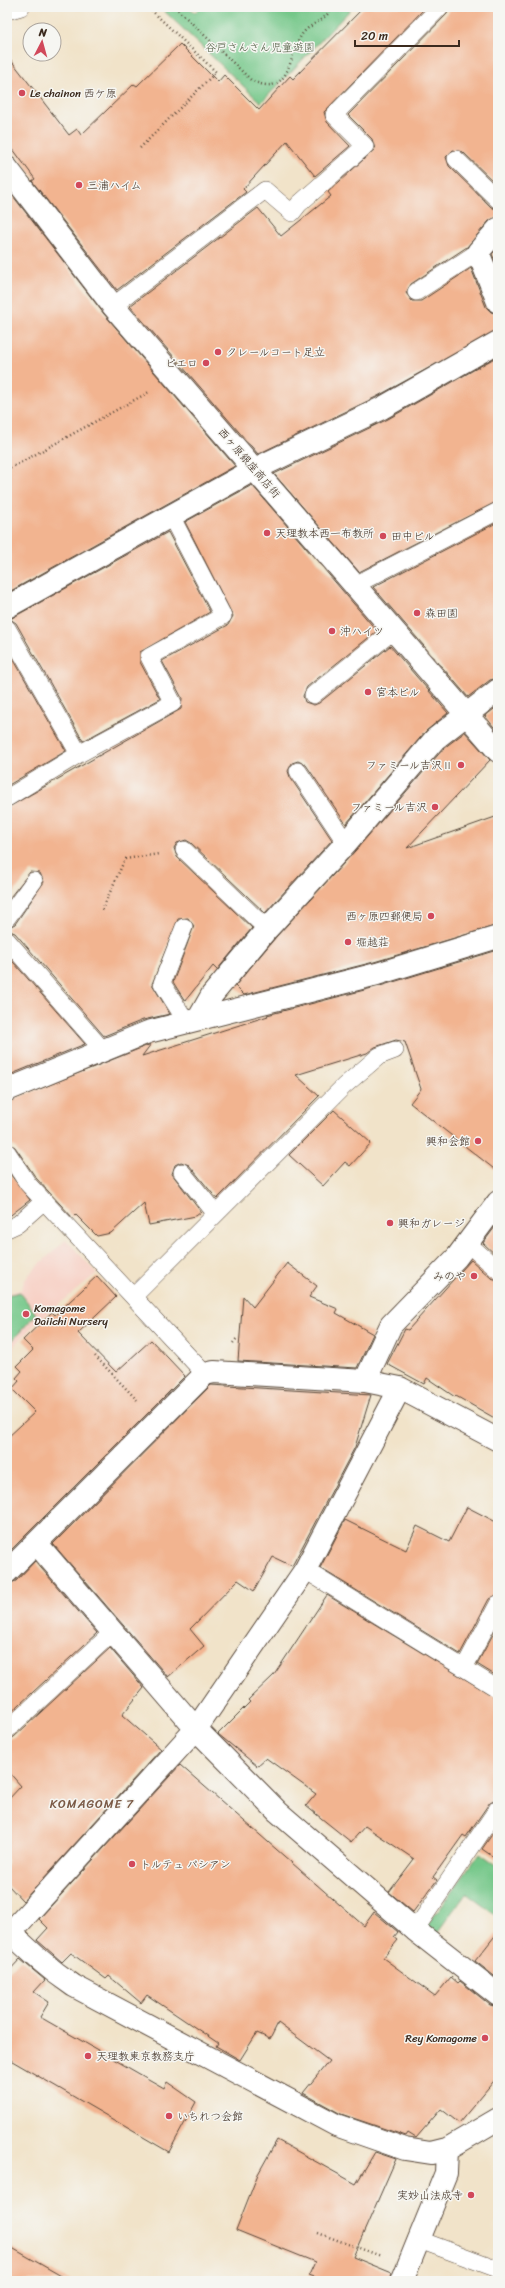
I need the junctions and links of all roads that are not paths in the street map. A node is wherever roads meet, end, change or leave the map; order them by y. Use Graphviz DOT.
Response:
graph roads {
  1 [pos="21,7"];
  2 [pos="440,7"];
  3 [pos="7,10"];
  4 [pos="456,159"];
  5 [pos="7,168"];
  6 [pos="498,200"];
  7 [pos="498,229"];
  8 [pos="478,252"];
  9 [pos="416,292"];
  10 [pos="498,302"];
  11 [pos="113,306"];
  12 [pos="498,342"];
  13 [pos="255,470"];
  14 [pos="498,511"];
  15 [pos="171,516"];
  16 [pos="355,585"];
  17 [pos="7,608"];
  18 [pos="7,628"];
  19 [pos="394,631"];
  20 [pos="498,690"];
  21 [pos="313,695"];
  22 [pos="467,714"];
  23 [pos="498,751"];
  24 [pos="79,754"];
  25 [pos="298,771"];
  26 [pos="7,798"];
  27 [pos="346,843"];
  28 [pos="184,850"];
  29 [pos="34,881"];
  30 [pos="7,918"];
  31 [pos="184,928"];
  32 [pos="267,929"];
  33 [pos="498,937"];
  34 [pos="7,940"];
  35 [pos="192,1019"];
  36 [pos="102,1049"];
  37 [pos="395,1050"];
  38 [pos="7,1090"];
  39 [pos="7,1152"];
  40 [pos="182,1172"];
  41 [pos="44,1201"];
  42 [pos="498,1202"];
  43 [pos="216,1214"];
  44 [pos="7,1229"];
  45 [pos="467,1244"];
  46 [pos="498,1270"];
  47 [pos="134,1296"];
  48 [pos="205,1374"];
  49 [pos="366,1381"];
  50 [pos="400,1388"];
  51 [pos="498,1440"];
  52 [pos="37,1544"];
  53 [pos="305,1570"];
  54 [pos="7,1572"];
  55 [pos="498,1604"];
  56 [pos="113,1632"];
  57 [pos="464,1668"];
  58 [pos="498,1690"];
  59 [pos="196,1729"];
  60 [pos="7,1730"];
  61 [pos="498,1808"];
  62 [pos="9,1930"];
  63 [pos="415,1930"];
  64 [pos="498,1995"];
  65 [pos="498,2119"];
  66 [pos="447,2149"];
  67 [pos="417,2239"];
  68 [pos="498,2268"];
  69 [pos="404,2273"];
  1 -- 3 [label="lane"];
  2 -- 11 [label="lane"];
  4 -- 6 [label="lane"];
  5 -- 11 [label="street, 西ヶ原銀座商店街"];
  7 -- 8 [label="street"];
  8 -- 9 [label="lane"];
  8 -- 10 [label="street"];
  11 -- 13 [label="street, 西ヶ原銀座商店街"];
  12 -- 13 [label="street"];
  13 -- 15 [label="street"];
  13 -- 16 [label="street, 西ヶ原銀座商店街"];
  14 -- 16 [label="lane"];
  15 -- 17 [label="street"];
  15 -- 24 [label="lane"];
  16 -- 19 [label="street, 西ヶ原銀座商店街"];
  18 -- 24 [label="lane"];
  19 -- 21 [label="lane"];
  19 -- 22 [label="street, 西ヶ原銀座商店街"];
  20 -- 22 [label="street"];
  22 -- 23 [label="street, 西ヶ原銀座商店街"];
  22 -- 27 [label="street"];
  24 -- 26 [label="lane"];
  25 -- 27 [label="lane"];
  27 -- 32 [label="street"];
  28 -- 32 [label="lane"];
  29 -- 30 [label="lane"];
  31 -- 35 [label="lane"];
  32 -- 35 [label="street"];
  33 -- 35 [label="street"];
  34 -- 36 [label="lane"];
  35 -- 36 [label="street"];
  36 -- 38 [label="street"];
  37 -- 43 [label="lane"];
  39 -- 41 [label="lane"];
  40 -- 43 [label="lane"];
  41 -- 44 [label="lane"];
  41 -- 47 [label="lane"];
  42 -- 45 [label="street"];
  43 -- 47 [label="lane"];
  45 -- 46 [label="lane"];
  45 -- 49 [label="street"];
  47 -- 48 [label="lane"];
  48 -- 49 [label="street"];
  48 -- 52 [label="street"];
  49 -- 50 [label="street"];
  50 -- 51 [label="street"];
  50 -- 53 [label="street"];
  52 -- 54 [label="street"];
  52 -- 56 [label="street"];
  53 -- 57 [label="lane"];
  53 -- 59 [label="street"];
  55 -- 57 [label="lane"];
  56 -- 59 [label="street"];
  56 -- 60 [label="lane"];
  57 -- 58 [label="lane"];
  59 -- 62 [label="street"];
  59 -- 63 [label="street"];
  61 -- 63 [label="lane"];
  62 -- 66 [label="street"];
  63 -- 64 [label="street"];
  65 -- 66 [label="street"];
  66 -- 67 [label="street"];
  67 -- 68 [label="lane"];
  67 -- 69 [label="street"];
}
